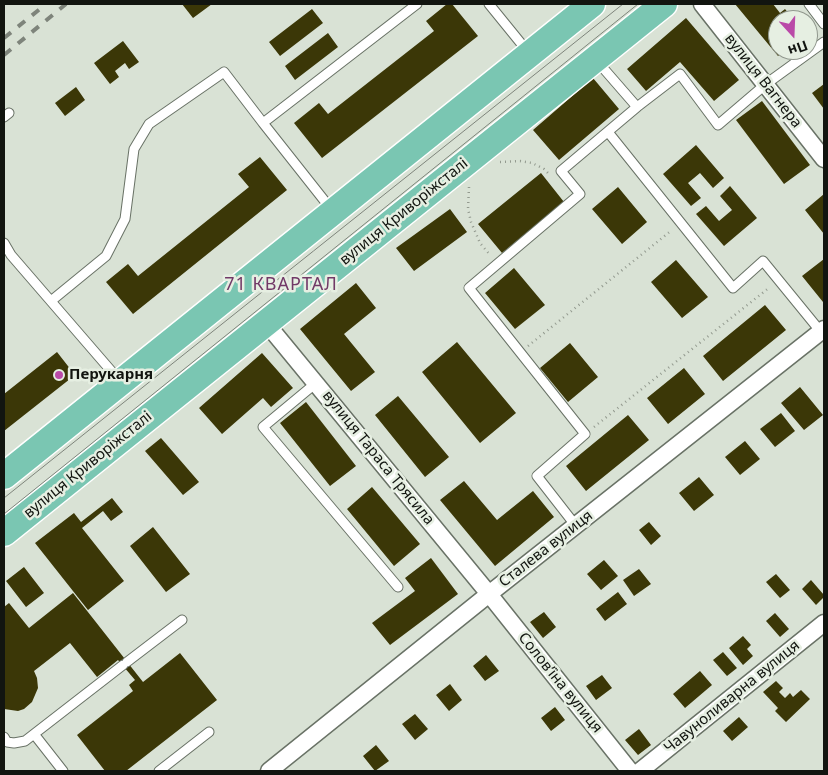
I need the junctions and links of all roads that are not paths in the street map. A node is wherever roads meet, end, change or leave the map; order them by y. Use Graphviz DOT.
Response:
graph roads {
  1 [pos="417,4"];
  2 [pos="489,4"];
  3 [pos="592,4"];
  4 [pos="664,4"];
  5 [pos="702,4"];
  6 [pos="809,4"];
  7 [pos="824,24"];
  8 [pos="824,42"];
  9 [pos="530,54"];
  10 [pos="596,59"];
  11 [pos="766,84"];
  12 [pos="637,107"];
  13 [pos="263,123"];
  14 [pos="608,132"];
  15 [pos="824,159"];
  16 [pos="333,212"];
  17 [pos="4,243"];
  18 [pos="51,301"];
  19 [pos="266,322"];
  20 [pos="822,330"];
  21 [pos="120,382"];
  22 [pos="316,383"];
  23 [pos="4,476"];
  24 [pos="576,526"];
  25 [pos="4,533"];
  26 [pos="398,587"];
  27 [pos="489,594"];
  28 [pos="182,620"];
  29 [pos="824,624"];
  30 [pos="209,732"];
  31 [pos="34,734"];
  32 [pos="4,737"];
  33 [pos="63,771"];
  34 [pos="159,771"];
  35 [pos="269,771"];
  36 [pos="630,771"];
  37 [pos="640,771"];
  1 -- 13 [label="lane"];
  2 -- 9 [label="lane"];
  3 -- 9 [label="main road"];
  4 -- 10 [label="main road, вулиця Криворіжсталі"];
  5 -- 11 [label="street, вулиця Вагнера"];
  6 -- 7 [label="lane"];
  8 -- 11 [label="lane"];
  9 -- 16 [label="main road"];
  10 -- 12 [label="lane"];
  10 -- 19 [label="main road, вулиця Криворіжсталі"];
  11 -- 12 [label="lane"];
  11 -- 15 [label="street, вулиця Вагнера"];
  12 -- 14 [label="lane"];
  13 -- 16 [label="lane"];
  13 -- 18 [label="lane"];
  14 -- 20 [label="lane"];
  14 -- 24 [label="lane"];
  16 -- 21 [label="main road"];
  17 -- 18 [label="lane"];
  18 -- 21 [label="lane"];
  19 -- 22 [label="street, вулиця Тараса Трясила"];
  19 -- 25 [label="main road, вулиця Криворіжсталі"];
  20 -- 24 [label="street, Сталева вулиця"];
  21 -- 23 [label="main road"];
  22 -- 26 [label="lane"];
  22 -- 27 [label="street, вулиця Тараса Трясила"];
  24 -- 27 [label="street, Сталева вулиця"];
  27 -- 35 [label="street, Сталева вулиця"];
  27 -- 36 [label="street, Соловʼїна вулиця"];
  28 -- 31 [label="lane"];
  29 -- 37 [label="street, Чавуноливарна вулиця"];
  30 -- 34 [label="lane"];
  31 -- 32 [label="lane"];
  31 -- 33 [label="lane"];
}
